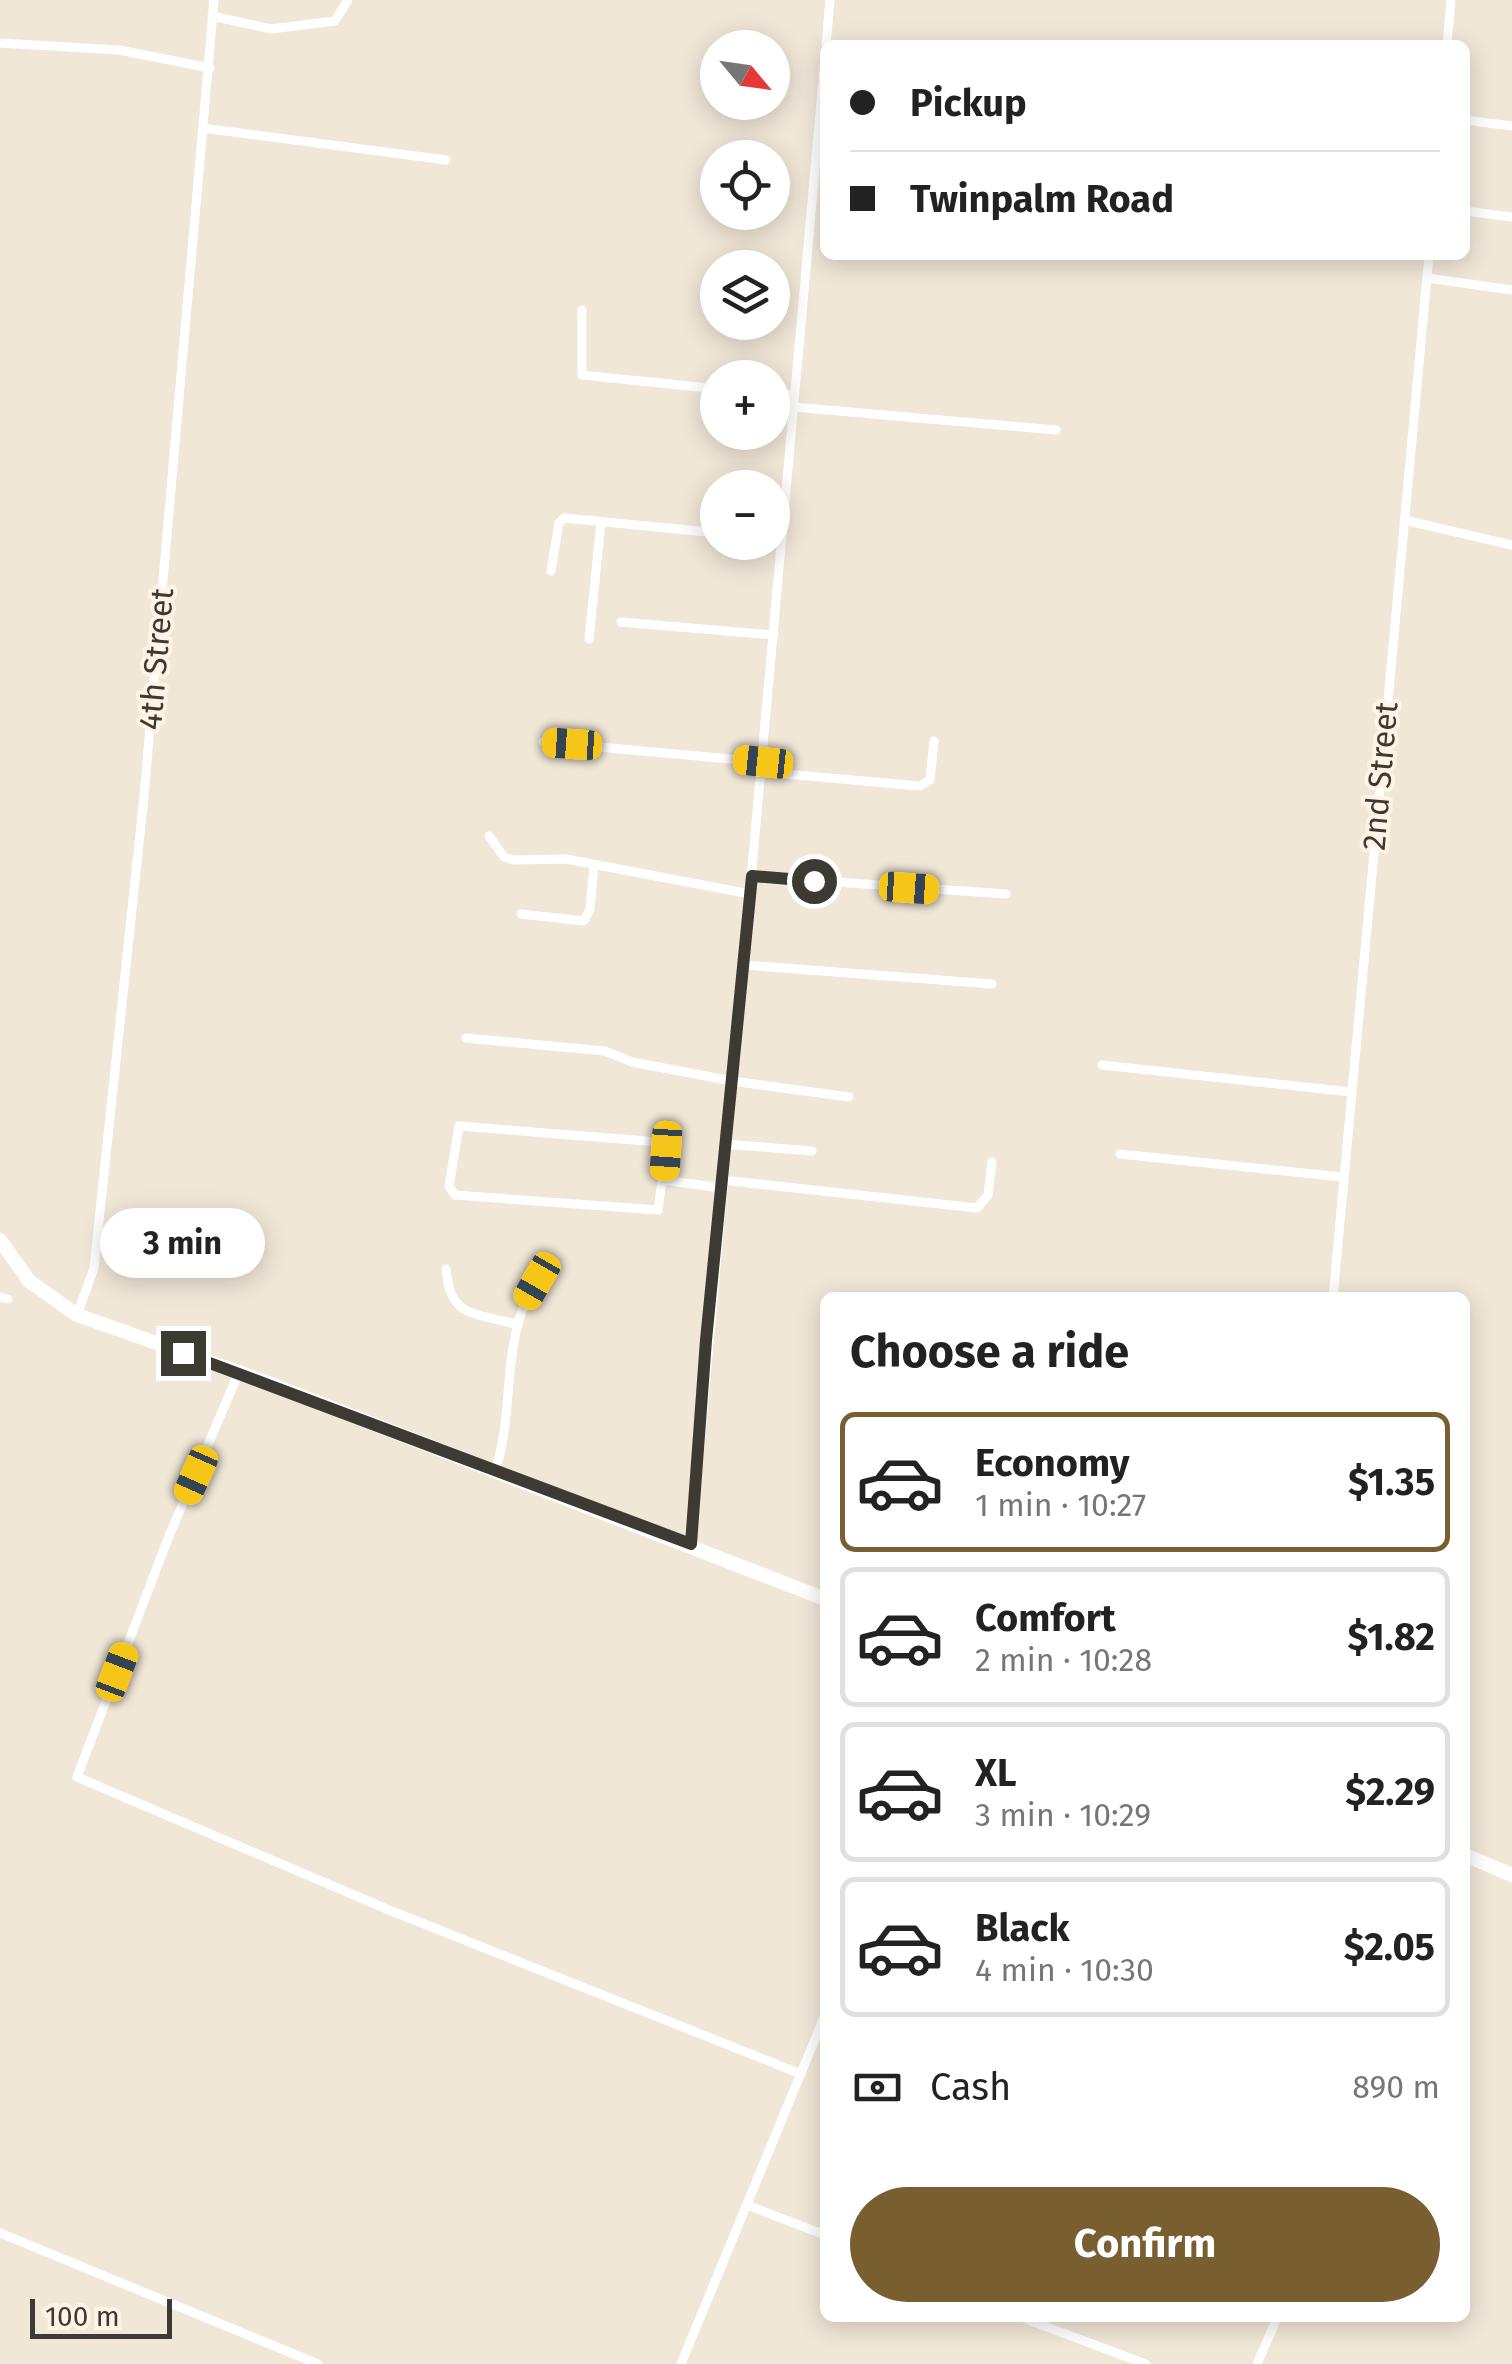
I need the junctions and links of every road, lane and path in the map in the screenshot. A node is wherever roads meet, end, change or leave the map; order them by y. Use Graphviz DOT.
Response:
graph roads {
  1 [pos="214,0"];
  2 [pos="348,0"];
  3 [pos="830,0"];
  4 [pos="1451,0"];
  5 [pos="212,16"];
  6 [pos="826,40"];
  7 [pos="1448,40"];
  8 [pos="0,43"];
  9 [pos="210,68"];
  10 [pos="820,111"];
  11 [pos="1470,121"];
  12 [pos="1512,126"];
  13 [pos="203,128"];
  14 [pos="446,160"];
  15 [pos="812,196"];
  16 [pos="820,197"];
  17 [pos="1470,212"];
  18 [pos="1512,217"];
  19 [pos="1429,260"];
  20 [pos="1427,278"];
  21 [pos="1512,290"];
  22 [pos="582,310"];
  23 [pos="700,387"];
  24 [pos="790,400"];
  25 [pos="793,401"];
  26 [pos="1056,430"];
  27 [pos="785,470"];
  28 [pos="1404,520"];
  29 [pos="601,522"];
  30 [pos="700,531"];
  31 [pos="1512,545"];
  32 [pos="776,560"];
  33 [pos="551,571"];
  34 [pos="621,622"];
  35 [pos="774,635"];
  36 [pos="589,638"];
  37 [pos="543,742"];
  38 [pos="934,742"];
  39 [pos="762,767"];
  40 [pos="489,836"];
  41 [pos="594,864"];
  42 [pos="752,876"];
  43 [pos="750,894"];
  44 [pos="1006,894"];
  45 [pos="520,914"];
  46 [pos="744,964"];
  47 [pos="992,984"];
  48 [pos="466,1038"];
  49 [pos="1102,1066"];
  50 [pos="732,1081"];
  51 [pos="1351,1092"];
  52 [pos="849,1097"];
  53 [pos="726,1144"];
  54 [pos="812,1151"];
  55 [pos="1120,1154"];
  56 [pos="992,1162"];
  57 [pos="1342,1177"];
  58 [pos="664,1180"];
  59 [pos="721,1184"];
  60 [pos="0,1240"];
  61 [pos="548,1261"];
  62 [pos="446,1269"];
  63 [pos="1333,1292"];
  64 [pos="77,1315"];
  65 [pos="518,1325"];
  66 [pos="239,1372"];
  67 [pos="496,1471"];
  68 [pos="691,1544"];
  69 [pos="820,1597"];
  70 [pos="1470,1857"];
  71 [pos="1512,1874"];
  72 [pos="820,2028"];
  73 [pos="801,2074"];
  74 [pos="747,2205"];
  75 [pos="0,2233"];
  76 [pos="820,2233"];
  77 [pos="1035,2322"];
  78 [pos="1275,2322"];
  79 [pos="318,2364"];
  80 [pos="680,2364"];
  81 [pos="1146,2364"];
  82 [pos="1258,2364"];
  1 -- 5 [label="street, 4th Street"];
  2 -- 5 [label="street"];
  3 -- 6 [label="street"];
  4 -- 7 [label="street"];
  5 -- 9 [label="street, 4th Street"];
  8 -- 9 [label="street"];
  9 -- 13 [label="street, 4th Street"];
  10 -- 15 [label="street"];
  11 -- 12 [label="street"];
  13 -- 14 [label="street"];
  13 -- 64 [label="street, 4th Street"];
  15 -- 16 [label="street"];
  15 -- 25 [label="street"];
  17 -- 18 [label="street"];
  19 -- 20 [label="street, 2nd Street"];
  20 -- 21 [label="street"];
  20 -- 28 [label="street, 2nd Street"];
  22 -- 23 [label="street"];
  24 -- 25 [label="street"];
  25 -- 26 [label="street"];
  25 -- 27 [label="street"];
  28 -- 31 [label="street"];
  28 -- 51 [label="street, 2nd Street"];
  29 -- 30 [label="street"];
  29 -- 33 [label="street"];
  29 -- 36 [label="street"];
  32 -- 35 [label="street"];
  34 -- 35 [label="street"];
  35 -- 39 [label="street"];
  37 -- 39 [label="street"];
  38 -- 39 [label="street"];
  39 -- 42 [label="street"];
  40 -- 41 [label="street"];
  41 -- 43 [label="street"];
  41 -- 45 [label="street"];
  42 -- 43 [label="street"];
  42 -- 44 [label="street"];
  43 -- 46 [label="street"];
  46 -- 47 [label="street"];
  46 -- 50 [label="street"];
  48 -- 50 [label="street"];
  49 -- 51 [label="street"];
  50 -- 52 [label="street"];
  50 -- 53 [label="street"];
  51 -- 57 [label="street, 2nd Street"];
  53 -- 54 [label="street"];
  53 -- 59 [label="street"];
  55 -- 57 [label="street"];
  56 -- 59 [label="street"];
  57 -- 63 [label="street, 2nd Street"];
  58 -- 58 [label="street"];
  58 -- 59 [label="street"];
  59 -- 68 [label="street"];
  60 -- 64 [label="main road"];
  61 -- 65 [label="street"];
  62 -- 65 [label="street"];
  64 -- 66 [label="main road"];
  65 -- 67 [label="street"];
  66 -- 67 [label="main road"];
  66 -- 73 [label="street"];
  67 -- 68 [label="main road"];
  68 -- 69 [label="main road"];
  70 -- 71 [label="main road"];
  72 -- 73 [label="street"];
  73 -- 74 [label="street"];
  74 -- 76 [label="street"];
  74 -- 80 [label="street"];
  75 -- 79 [label="street"];
  77 -- 81 [label="street"];
  78 -- 82 [label="street"];
}
